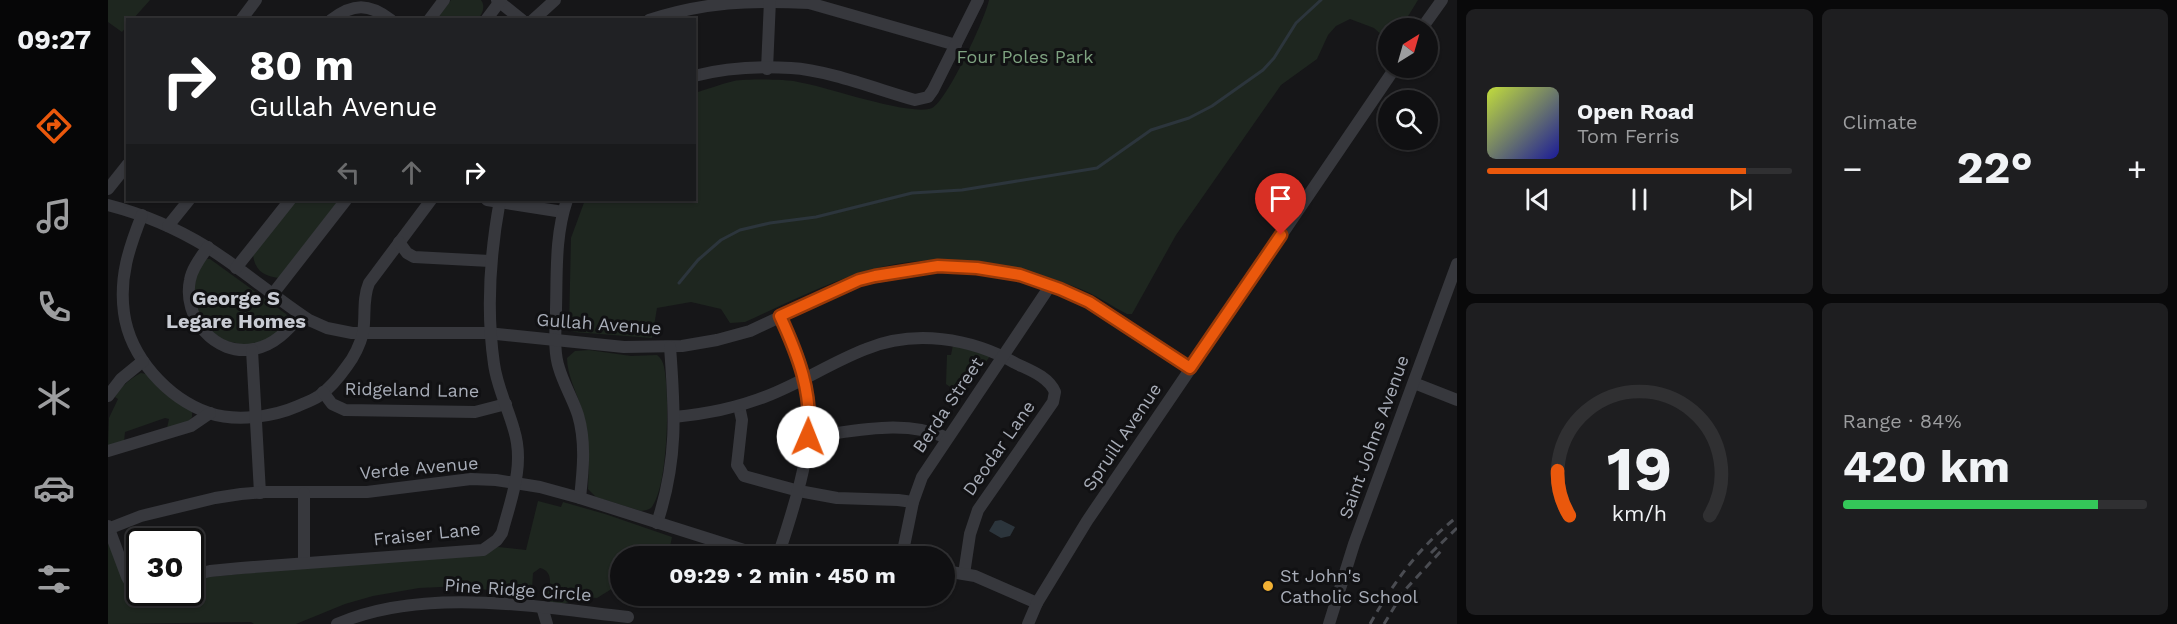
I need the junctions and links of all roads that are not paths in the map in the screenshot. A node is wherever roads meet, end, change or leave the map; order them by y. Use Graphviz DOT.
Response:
graph roads {
  1 [pos="256,0"];
  2 [pos="444,0"];
  3 [pos="555,0"];
  4 [pos="770,0"];
  5 [pos="978,0"];
  6 [pos="1442,0"];
  7 [pos="499,1"];
  8 [pos="242,18"];
  9 [pos="333,18"];
  10 [pos="388,18"];
  11 [pos="430,18"];
  12 [pos="487,18"];
  13 [pos="520,18"];
  14 [pos="535,18"];
  15 [pos="656,18"];
  16 [pos="1429,18"];
  17 [pos="956,45"];
  18 [pos="767,69"];
  19 [pos="696,76"];
  20 [pos="1388,78"];
  21 [pos="126,166"];
  22 [pos="108,189"];
  23 [pos="188,201"];
  24 [pos="289,201"];
  25 [pos="345,201"];
  26 [pos="429,201"];
  27 [pos="496,201"];
  28 [pos="502,201"];
  29 [pos="567,201"];
  30 [pos="108,205"];
  31 [pos="563,212"];
  32 [pos="142,215"];
  33 [pos="168,226"];
  34 [pos="399,242"];
  35 [pos="208,247"];
  36 [pos="490,261"];
  37 [pos="1457,264"];
  38 [pos="236,268"];
  39 [pos="1050,286"];
  40 [pos="272,295"];
  41 [pos="301,315"];
  42 [pos="780,316"];
  43 [pos="363,333"];
  44 [pos="491,333"];
  45 [pos="556,340"];
  46 [pos="670,347"];
  47 [pos="252,350"];
  48 [pos="1003,356"];
  49 [pos="143,362"];
  50 [pos="1190,368"];
  51 [pos="805,380"];
  52 [pos="1414,383"];
  53 [pos="323,392"];
  54 [pos="108,396"];
  55 [pos="1457,400"];
  56 [pos="506,404"];
  57 [pos="739,406"];
  58 [pos="210,413"];
  59 [pos="254,417"];
  60 [pos="674,417"];
  61 [pos="808,437"];
  62 [pos="947,438"];
  63 [pos="108,452"];
  64 [pos="516,483"];
  65 [pos="799,491"];
  66 [pos="260,493"];
  67 [pos="304,493"];
  68 [pos="580,498"];
  69 [pos="913,502"];
  70 [pos="657,523"];
  71 [pos="108,528"];
  72 [pos="731,546"];
  73 [pos="781,546"];
  74 [pos="904,546"];
  75 [pos="303,563"];
  76 [pos="126,573"];
  77 [pos="204,573"];
  78 [pos="955,573"];
  79 [pos="964,574"];
  80 [pos="1037,603"];
  81 [pos="542,607"];
  82 [pos="628,617"];
  83 [pos="337,624"];
  84 [pos="547,624"];
  85 [pos="1028,624"];
  86 [pos="1329,624"];
  1 -- 8 [label="street"];
  2 -- 11 [label="street"];
  3 -- 14 [label="street"];
  4 -- 15 [label="street"];
  4 -- 17 [label="street"];
  4 -- 18 [label="street"];
  5 -- 17 [label="street"];
  6 -- 16 [label="street"];
  7 -- 12 [label="street"];
  7 -- 13 [label="street"];
  9 -- 10 [label="street"];
  17 -- 18 [label="street"];
  18 -- 19 [label="street"];
  20 -- 50 [label="street, Spruill Avenue"];
  21 -- 22 [label="street"];
  23 -- 33 [label="street"];
  24 -- 38 [label="street"];
  25 -- 40 [label="street"];
  26 -- 34 [label="street"];
  27 -- 36 [label="street, Fraiser Lane"];
  28 -- 31 [label="street"];
  29 -- 31 [label="street"];
  30 -- 32 [label="street, Gullah Avenue"];
  31 -- 45 [label="street"];
  32 -- 33 [label="street, Gullah Avenue"];
  32 -- 49 [label="street"];
  33 -- 35 [label="street, Gullah Avenue"];
  34 -- 36 [label="street"];
  34 -- 43 [label="street"];
  35 -- 38 [label="street, Gullah Avenue"];
  35 -- 47 [label="street"];
  36 -- 44 [label="street, Fraiser Lane"];
  37 -- 52 [label="street, Saint Johns Avenue"];
  38 -- 40 [label="street, Gullah Avenue"];
  39 -- 42 [label="street, Gullah Avenue"];
  39 -- 48 [label="street, Berda Street"];
  39 -- 50 [label="street, Gullah Avenue"];
  40 -- 41 [label="street, Gullah Avenue"];
  41 -- 43 [label="street, Gullah Avenue"];
  41 -- 47 [label="street"];
  42 -- 46 [label="street, Gullah Avenue"];
  42 -- 51 [label="street"];
  43 -- 44 [label="street, Gullah Avenue"];
  43 -- 53 [label="street"];
  44 -- 45 [label="street, Gullah Avenue"];
  44 -- 56 [label="street, Fraiser Lane"];
  45 -- 46 [label="street, Gullah Avenue"];
  45 -- 68 [label="street"];
  46 -- 60 [label="street"];
  47 -- 59 [label="street"];
  48 -- 51 [label="street, Deodar Lane"];
  48 -- 62 [label="street, Berda Street"];
  48 -- 79 [label="street, Deodar Lane"];
  49 -- 54 [label="street"];
  49 -- 58 [label="street"];
  50 -- 80 [label="street, Spruill Avenue"];
  51 -- 57 [label="street, Deodar Lane"];
  51 -- 61 [label="street"];
  52 -- 55 [label="street"];
  52 -- 86 [label="street, Saint Johns Avenue"];
  53 -- 56 [label="street, Ridgeland Lane"];
  53 -- 59 [label="street"];
  56 -- 64 [label="street, Fraiser Lane"];
  57 -- 60 [label="street, Deodar Lane"];
  57 -- 65 [label="street"];
  58 -- 59 [label="street"];
  58 -- 63 [label="street"];
  59 -- 66 [label="street"];
  60 -- 70 [label="street"];
  61 -- 62 [label="street"];
  61 -- 65 [label="street"];
  62 -- 69 [label="street, Berda Street"];
  64 -- 67 [label="street, Verde Avenue"];
  64 -- 68 [label="street, Verde Avenue"];
  64 -- 75 [label="street, Fraiser Lane"];
  65 -- 69 [label="street"];
  65 -- 73 [label="street"];
  66 -- 67 [label="street, Verde Avenue"];
  66 -- 71 [label="street, Verde Avenue"];
  67 -- 75 [label="street"];
  68 -- 70 [label="street, Verde Avenue"];
  69 -- 74 [label="street, Berda Street"];
  70 -- 72 [label="street, Verde Avenue"];
  71 -- 76 [label="street"];
  75 -- 77 [label="street, Fraiser Lane"];
  78 -- 79 [label="street"];
  79 -- 80 [label="street"];
  80 -- 85 [label="street, Spruill Avenue"];
  81 -- 82 [label="street, Pine Ridge Circle"];
  81 -- 83 [label="street, Pine Ridge Circle"];
  81 -- 84 [label="street"];
}
